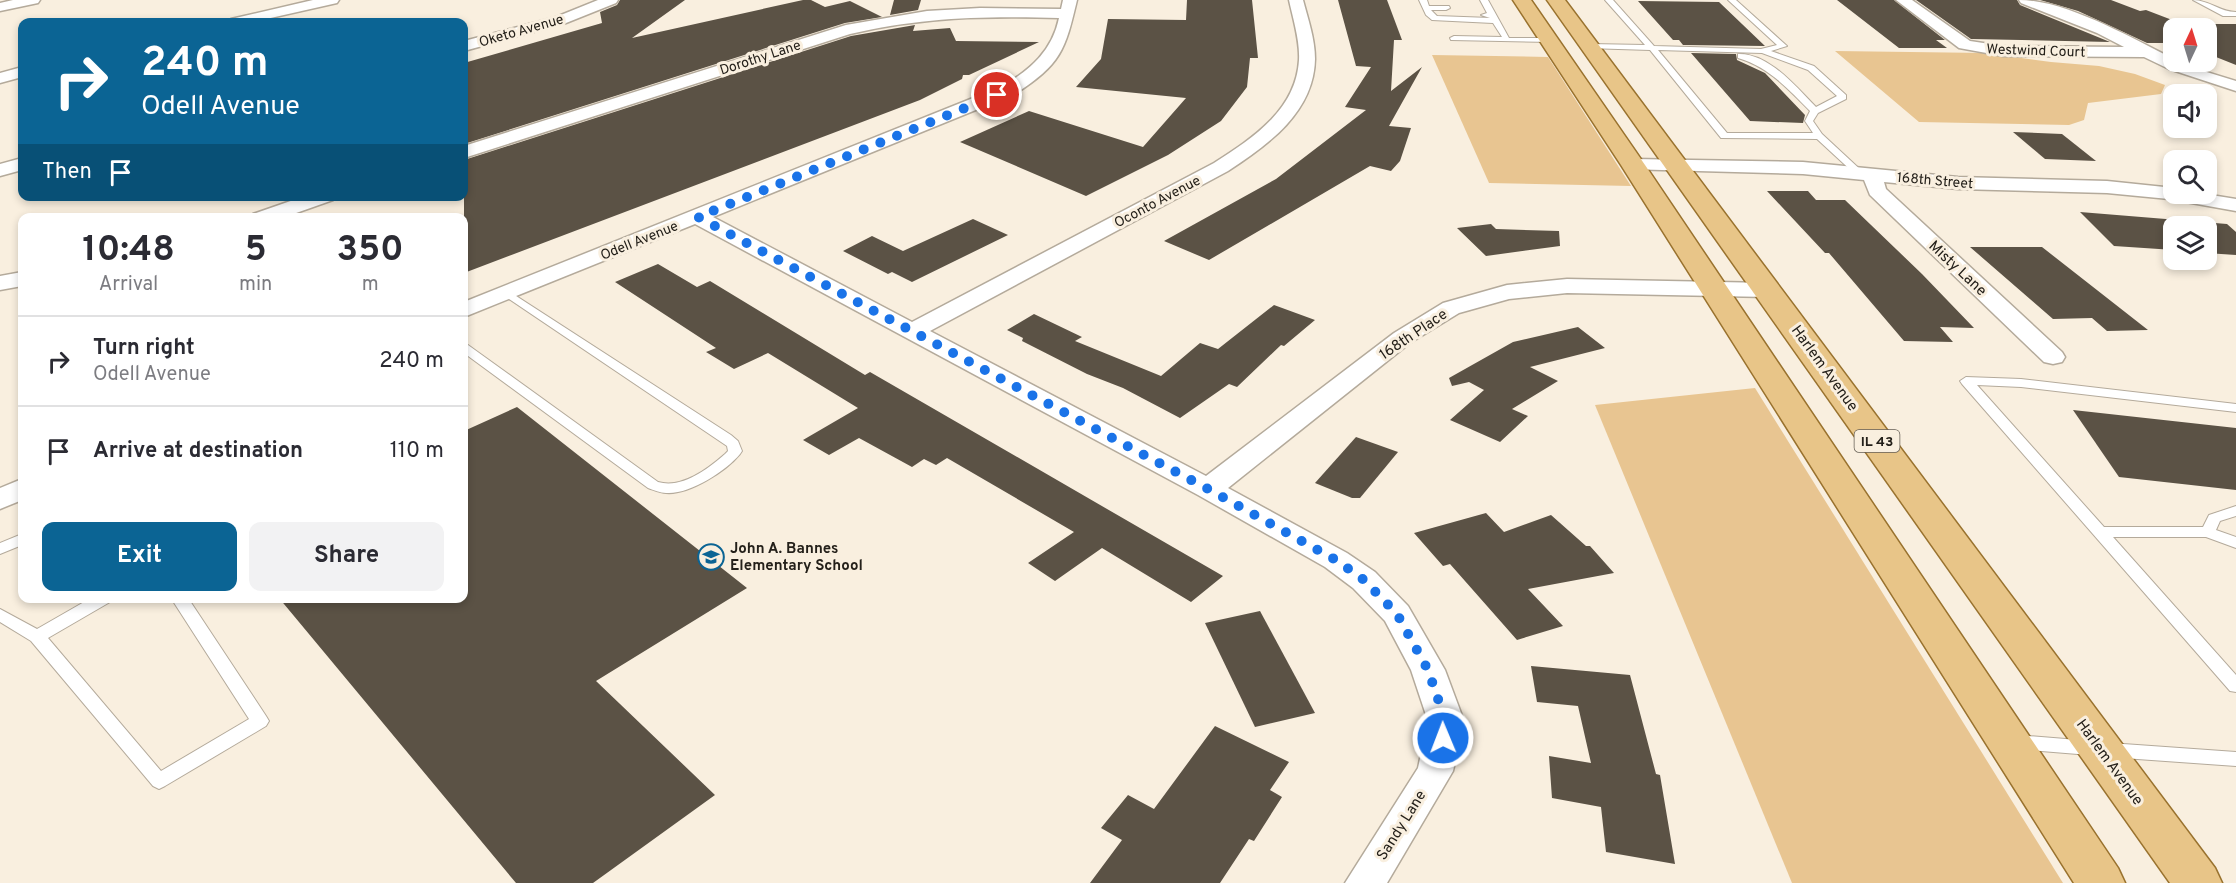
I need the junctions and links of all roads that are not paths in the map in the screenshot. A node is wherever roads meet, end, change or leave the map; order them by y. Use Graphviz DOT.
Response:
graph roads {
  1 [pos="33,0"];
  2 [pos="332,0"];
  3 [pos="611,0"];
  4 [pos="1296,0"];
  5 [pos="1522,0"];
  6 [pos="1556,0"];
  7 [pos="1609,0"];
  8 [pos="1732,0"];
  9 [pos="1903,0"];
  10 [pos="2026,0"];
  11 [pos="2197,0"];
  12 [pos="0,7"];
  13 [pos="1068,7"];
  14 [pos="1426,7"];
  15 [pos="1447,10"];
  16 [pos="1485,11"];
  17 [pos="2236,14"];
  18 [pos="253,18"];
  19 [pos="1454,38"];
  20 [pos="1507,40"];
  21 [pos="1551,40"];
  22 [pos="468,45"];
  23 [pos="1590,46"];
  24 [pos="1652,48"];
  25 [pos="1761,51"];
  26 [pos="2147,52"];
  27 [pos="1659,57"];
  28 [pos="18,73"];
  29 [pos="0,78"];
  30 [pos="2236,86"];
  31 [pos="1815,111"];
  32 [pos="1819,136"];
  33 [pos="468,151"];
  34 [pos="18,165"];
  35 [pos="1633,165"];
  36 [pos="1677,165"];
  37 [pos="0,170"];
  38 [pos="1865,174"];
  39 [pos="311,201"];
  40 [pos="2236,206"];
  41 [pos="275,213"];
  42 [pos="698,217"];
  43 [pos="18,280"];
  44 [pos="0,283"];
  45 [pos="1712,288"];
  46 [pos="1768,290"];
  47 [pos="507,293"];
  48 [pos="468,308"];
  49 [pos="912,331"];
  50 [pos="468,351"];
  51 [pos="2052,357"];
  52 [pos="2236,408"];
  53 [pos="1208,489"];
  54 [pos="18,490"];
  55 [pos="0,500"];
  56 [pos="2236,511"];
  57 [pos="2100,532"];
  58 [pos="2208,532"];
  59 [pos="18,541"];
  60 [pos="2236,543"];
  61 [pos="0,549"];
  62 [pos="95,603"];
  63 [pos="182,603"];
  64 [pos="0,615"];
  65 [pos="37,637"];
  66 [pos="2236,686"];
  67 [pos="2008,741"];
  68 [pos="2101,749"];
  69 [pos="2236,759"];
  70 [pos="1365,883"];
  71 [pos="2101,883"];
  72 [pos="2198,883"];
  1 -- 12 [label="street"];
  2 -- 18 [label="street"];
  3 -- 22 [label="street, Oketo Avenue"];
  4 -- 49 [label="street, Oconto Avenue"];
  5 -- 21 [label="main road"];
  6 -- 23 [label="main road, Harlem Avenue / IL 43"];
  7 -- 24 [label="lane"];
  8 -- 25 [label="lane"];
  9 -- 26 [label="street, Westwind Court"];
  10 -- 26 [label="street"];
  11 -- 17 [label="lane"];
  13 -- 33 [label="street, Dorothy Lane"];
  13 -- 42 [label="street, Odell Avenue"];
  14 -- 15 [label="lane"];
  14 -- 16 [label="lane"];
  16 -- 20 [label="lane"];
  19 -- 20 [label="lane"];
  20 -- 21 [label="lane"];
  21 -- 35 [label="main road"];
  23 -- 24 [label="lane"];
  23 -- 36 [label="main road, Harlem Avenue / IL 43"];
  24 -- 25 [label="lane"];
  24 -- 27 [label="lane"];
  25 -- 31 [label="lane"];
  26 -- 30 [label="street"];
  27 -- 31 [label="lane"];
  27 -- 32 [label="lane"];
  28 -- 29 [label="street"];
  31 -- 32 [label="lane"];
  32 -- 38 [label="lane"];
  34 -- 37 [label="street"];
  35 -- 36 [label="street, 168th Street"];
  35 -- 45 [label="main road"];
  36 -- 38 [label="street, 168th Street"];
  36 -- 46 [label="main road, Harlem Avenue / IL 43"];
  38 -- 40 [label="street, 168th Street"];
  38 -- 51 [label="street, Misty Lane"];
  39 -- 41 [label="street"];
  42 -- 47 [label="street, Odell Avenue"];
  42 -- 49 [label="street, Sandy Lane"];
  43 -- 44 [label="street"];
  45 -- 46 [label="street, 168th Place"];
  45 -- 53 [label="street, 168th Place"];
  45 -- 67 [label="main road"];
  46 -- 68 [label="main road, Harlem Avenue / IL 43"];
  47 -- 48 [label="street, Odell Avenue"];
  47 -- 50 [label="lane"];
  49 -- 53 [label="street, Sandy Lane"];
  52 -- 57 [label="lane"];
  53 -- 70 [label="street, Sandy Lane"];
  54 -- 55 [label="street"];
  56 -- 58 [label="lane"];
  57 -- 58 [label="lane"];
  57 -- 66 [label="lane"];
  58 -- 60 [label="lane"];
  59 -- 61 [label="lane"];
  62 -- 65 [label="lane"];
  63 -- 65 [label="lane"];
  64 -- 65 [label="lane"];
  67 -- 68 [label="lane"];
  67 -- 71 [label="main road"];
  68 -- 69 [label="lane"];
  68 -- 72 [label="main road, Harlem Avenue / IL 43"];
}
